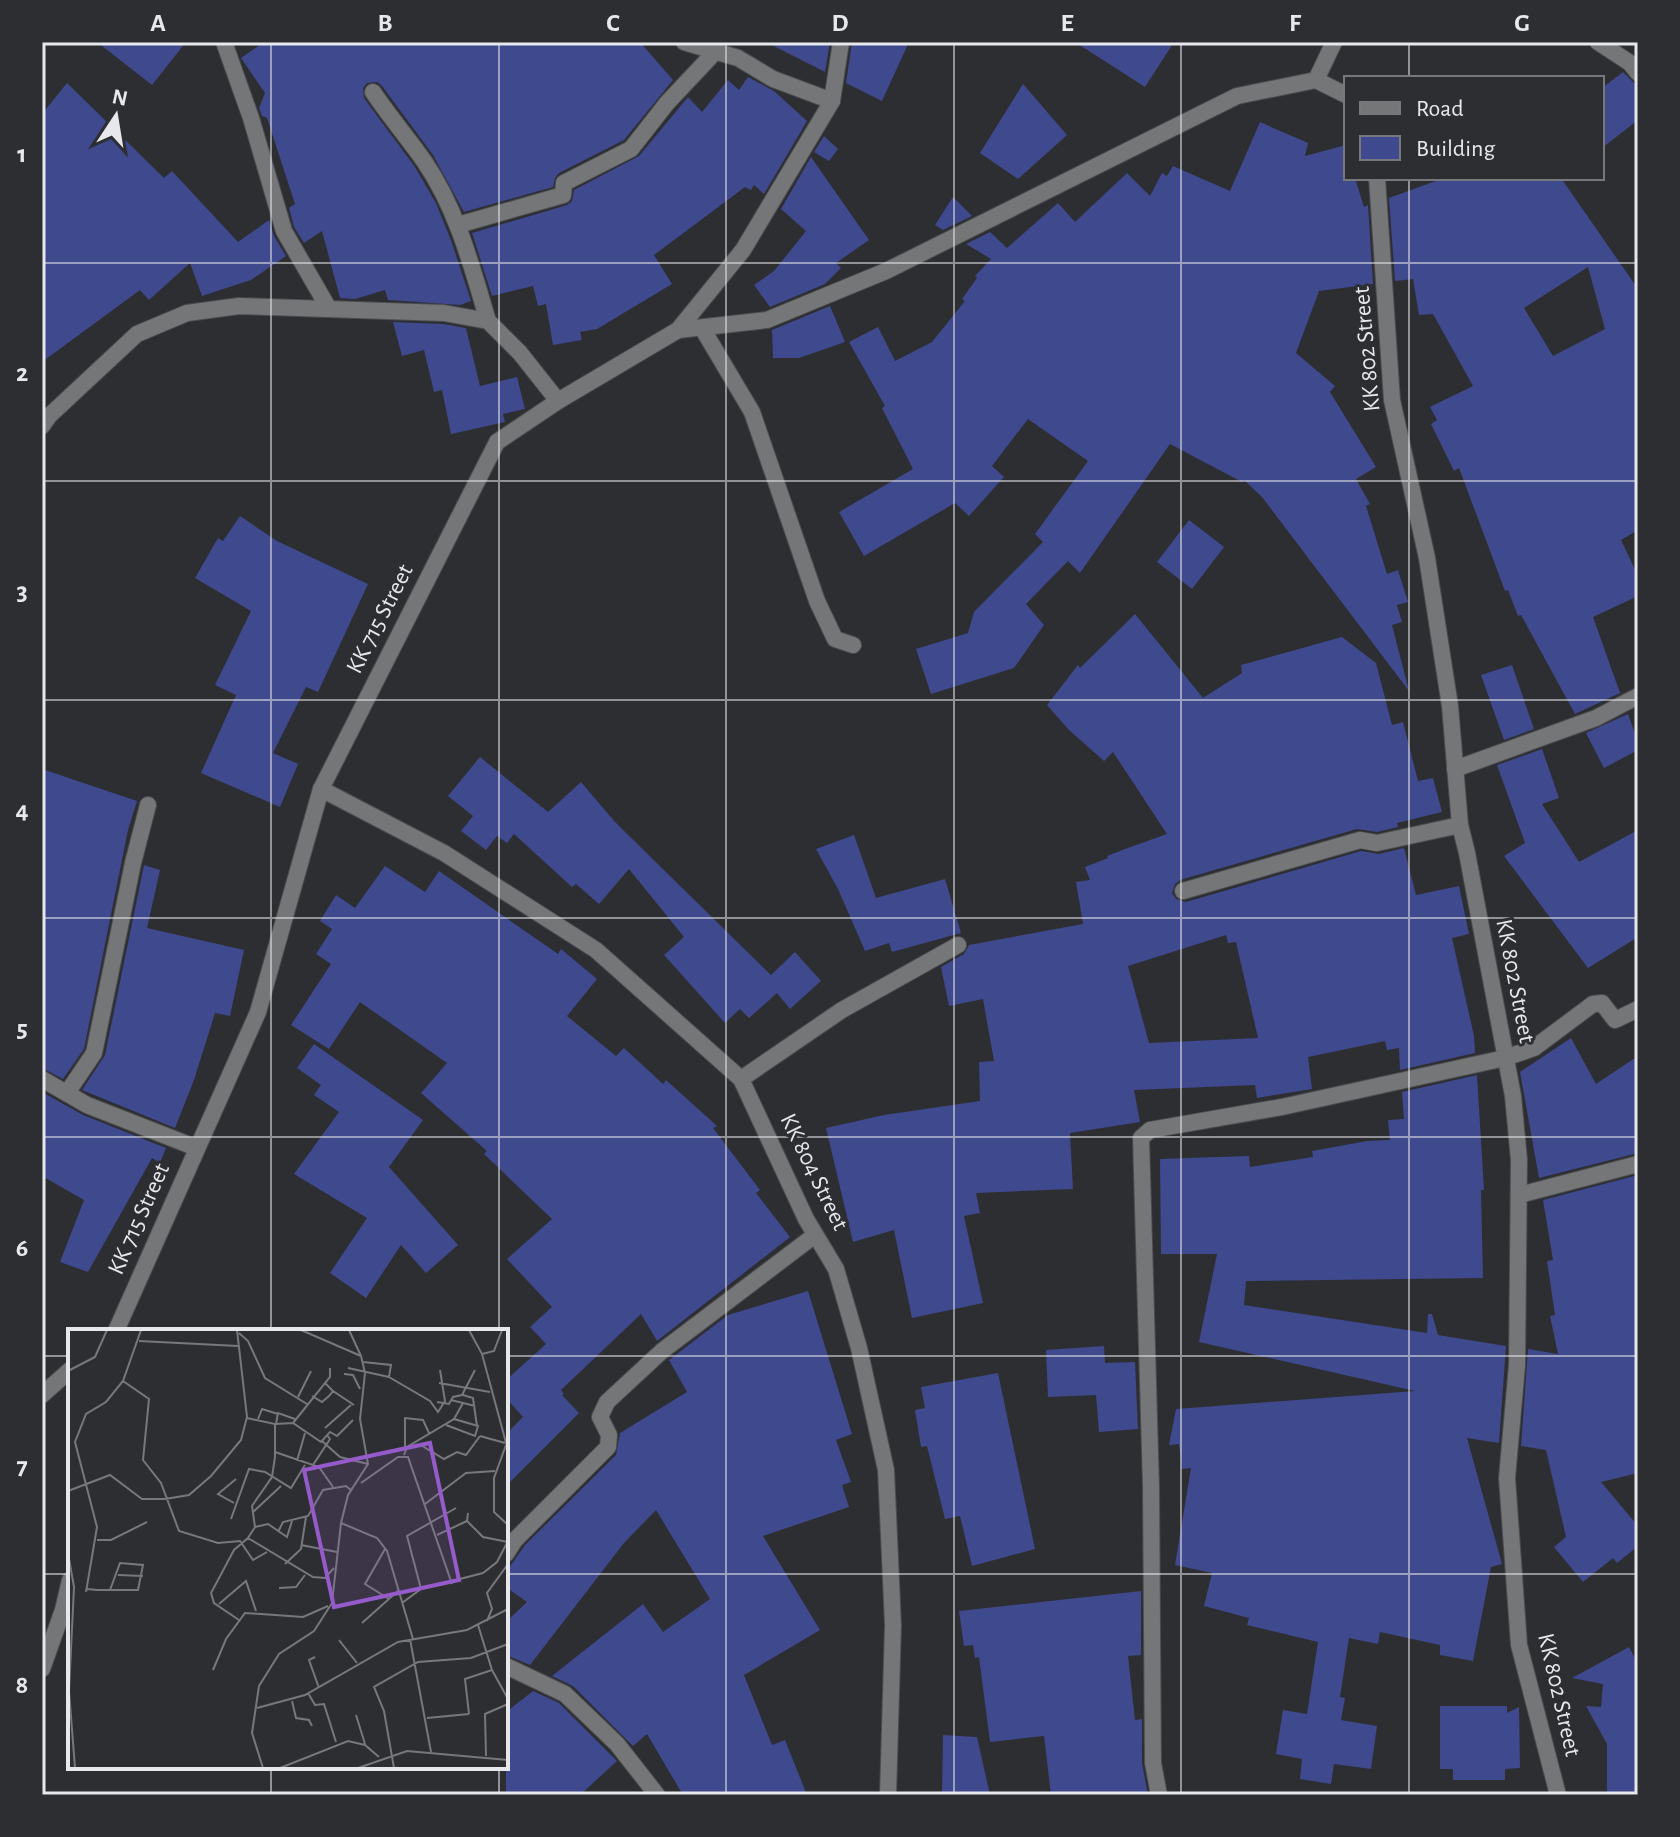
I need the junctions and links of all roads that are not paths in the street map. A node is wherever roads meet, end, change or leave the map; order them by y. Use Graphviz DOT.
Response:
graph roads {
  1 [pos="224,42"];
  2 [pos="684,42"];
  3 [pos="841,42"];
  4 [pos="1334,42"];
  5 [pos="1598,42"];
  6 [pos="715,52"];
  7 [pos="1638,73"];
  8 [pos="1316,80"];
  9 [pos="373,92"];
  10 [pos="1344,94"];
  11 [pos="832,101"];
  12 [pos="1377,180"];
  13 [pos="458,225"];
  14 [pos="329,309"];
  15 [pos="488,321"];
  16 [pos="702,328"];
  17 [pos="678,330"];
  18 [pos="558,401"];
  19 [pos="42,426"];
  20 [pos="853,645"];
  21 [pos="1638,696"];
  22 [pos="1455,769"];
  23 [pos="321,789"];
  24 [pos="148,805"];
  25 [pos="1460,825"];
  26 [pos="1183,891"];
  27 [pos="958,945"];
  28 [pos="1638,1009"];
  29 [pos="1505,1058"];
  30 [pos="42,1079"];
  31 [pos="741,1079"];
  32 [pos="67,1093"];
  33 [pos="197,1148"];
  34 [pos="1638,1164"];
  35 [pos="1519,1195"];
  36 [pos="815,1235"];
  37 [pos="115,1329"];
  38 [pos="68,1372"];
  39 [pos="42,1395"];
  40 [pos="508,1551"];
  41 [pos="68,1589"];
  42 [pos="508,1667"];
  43 [pos="42,1669"];
  44 [pos="657,1795"];
  45 [pos="888,1795"];
  46 [pos="1159,1795"];
  47 [pos="1558,1795"];
  1 -- 14 [label="street"];
  2 -- 6 [label="street"];
  3 -- 11 [label="street, KK 715 Street"];
  4 -- 8 [label="street"];
  5 -- 7 [label="street"];
  6 -- 11 [label="street"];
  6 -- 13 [label="street"];
  8 -- 10 [label="street"];
  8 -- 16 [label="street"];
  9 -- 13 [label="street"];
  11 -- 17 [label="street, KK 715 Street"];
  12 -- 22 [label="street, KK 802 Street"];
  13 -- 15 [label="street"];
  14 -- 15 [label="street"];
  14 -- 19 [label="street"];
  15 -- 18 [label="street"];
  16 -- 17 [label="street"];
  16 -- 20 [label="street"];
  17 -- 18 [label="street, KK 715 Street"];
  18 -- 23 [label="street, KK 715 Street"];
  21 -- 22 [label="street"];
  22 -- 25 [label="street, KK 802 Street"];
  23 -- 31 [label="street, KK 804 Street"];
  23 -- 33 [label="street, KK 715 Street"];
  24 -- 32 [label="street"];
  25 -- 26 [label="street"];
  25 -- 29 [label="street, KK 802 Street"];
  27 -- 31 [label="street"];
  28 -- 29 [label="street"];
  29 -- 35 [label="street, KK 802 Street"];
  29 -- 46 [label="street"];
  30 -- 32 [label="street"];
  31 -- 36 [label="street, KK 804 Street"];
  32 -- 33 [label="street"];
  33 -- 37 [label="street, KK 715 Street"];
  34 -- 35 [label="street"];
  35 -- 47 [label="street, KK 802 Street"];
  36 -- 40 [label="street"];
  36 -- 45 [label="street, KK 804 Street"];
  38 -- 39 [label="street"];
  41 -- 43 [label="street"];
  42 -- 44 [label="street"];
}
